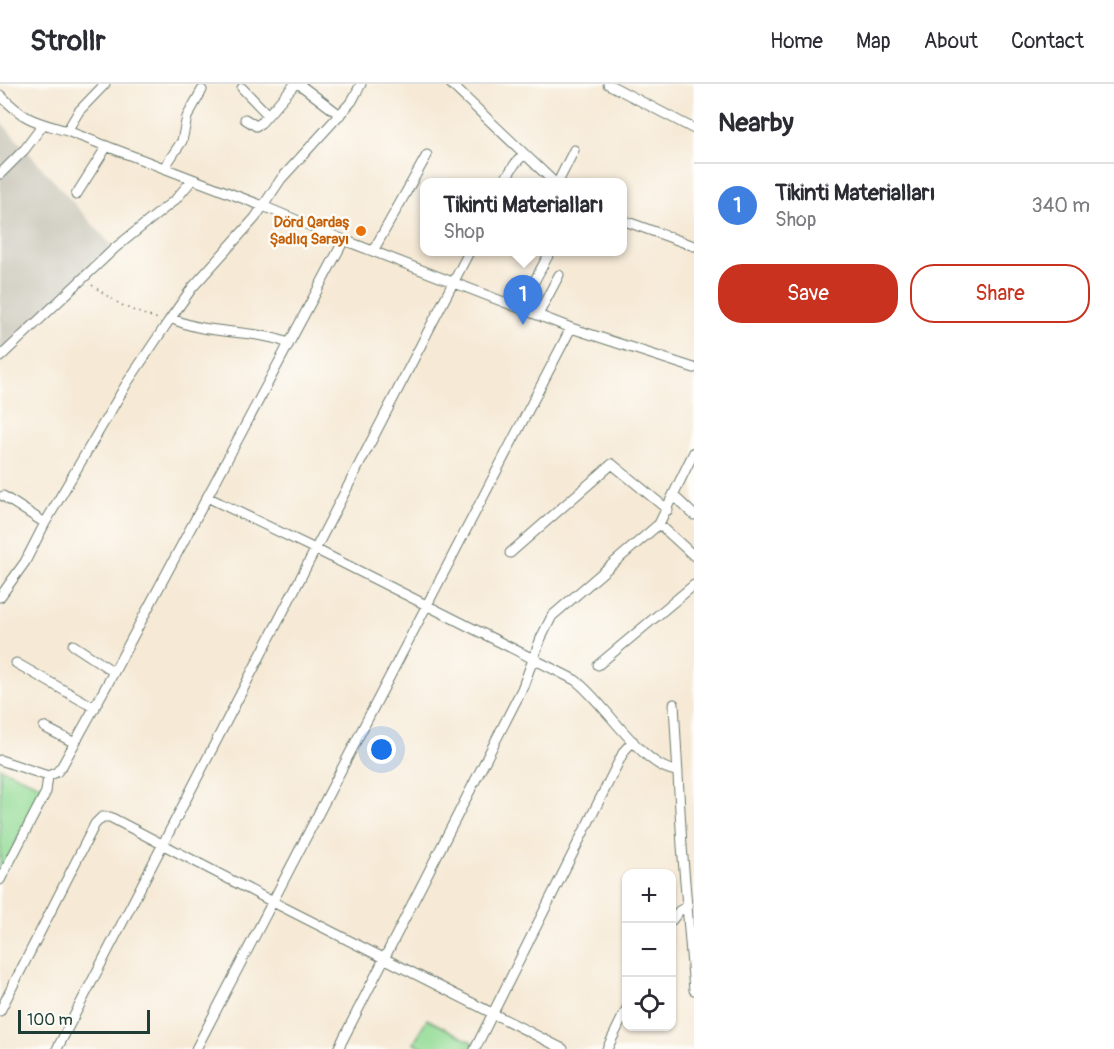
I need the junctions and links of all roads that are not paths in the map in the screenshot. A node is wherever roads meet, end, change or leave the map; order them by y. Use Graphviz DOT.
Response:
graph roads {
  1 [pos="105,84"];
  2 [pos="297,84"];
  3 [pos="361,84"];
  4 [pos="452,84"];
  5 [pos="608,84"];
  6 [pos="242,88"];
  7 [pos="202,90"];
  8 [pos="0,95"];
  9 [pos="268,115"];
  10 [pos="340,115"];
  11 [pos="244,119"];
  12 [pos="43,125"];
  13 [pos="694,129"];
  14 [pos="67,131"];
  15 [pos="107,146"];
  16 [pos="574,150"];
  17 [pos="427,155"];
  18 [pos="523,155"];
  19 [pos="164,168"];
  20 [pos="0,174"];
  21 [pos="506,178"];
  22 [pos="550,178"];
  23 [pos="559,178"];
  24 [pos="192,180"];
  25 [pos="76,195"];
  26 [pos="263,206"];
  27 [pos="627,222"];
  28 [pos="344,240"];
  29 [pos="694,246"];
  30 [pos="373,251"];
  31 [pos="467,256"];
  32 [pos="548,256"];
  33 [pos="559,275"];
  34 [pos="454,281"];
  35 [pos="520,308"];
  36 [pos="538,315"];
  37 [pos="169,320"];
  38 [pos="571,328"];
  39 [pos="288,343"];
  40 [pos="0,357"];
  41 [pos="694,368"];
  42 [pos="694,452"];
  43 [pos="3,496"];
  44 [pos="674,496"];
  45 [pos="207,497"];
  46 [pos="668,510"];
  47 [pos="694,515"];
  48 [pos="45,524"];
  49 [pos="659,524"];
  50 [pos="315,549"];
  51 [pos="510,553"];
  52 [pos="694,556"];
  53 [pos="694,585"];
  54 [pos="0,597"];
  55 [pos="426,606"];
  56 [pos="73,645"];
  57 [pos="534,659"];
  58 [pos="16,663"];
  59 [pos="598,665"];
  60 [pos="114,672"];
  61 [pos="674,704"];
  62 [pos="95,708"];
  63 [pos="44,727"];
  64 [pos="633,741"];
  65 [pos="75,743"];
  66 [pos="0,760"];
  67 [pos="678,771"];
  68 [pos="48,776"];
  69 [pos="162,845"];
  70 [pos="0,880"];
  71 [pos="273,902"];
  72 [pos="688,906"];
  73 [pos="676,915"];
  74 [pos="383,958"];
  75 [pos="694,990"];
  76 [pos="0,1011"];
  77 [pos="494,1013"];
  78 [pos="622,1020"];
  79 [pos="57,1049"];
  80 [pos="196,1049"];
  81 [pos="338,1049"];
  82 [pos="475,1049"];
  83 [pos="563,1049"];
  84 [pos="607,1049"];
  1 -- 14 [label="street"];
  2 -- 9 [label="street"];
  2 -- 10 [label="street"];
  3 -- 10 [label="street"];
  4 -- 18 [label="street"];
  5 -- 13 [label="street"];
  6 -- 9 [label="street"];
  7 -- 19 [label="street"];
  8 -- 12 [label="street"];
  9 -- 11 [label="street"];
  10 -- 26 [label="street"];
  12 -- 14 [label="street"];
  12 -- 20 [label="street"];
  14 -- 15 [label="street"];
  15 -- 19 [label="street"];
  15 -- 25 [label="street"];
  16 -- 23 [label="street"];
  17 -- 30 [label="street"];
  18 -- 21 [label="street"];
  18 -- 22 [label="street"];
  19 -- 24 [label="street"];
  24 -- 26 [label="street"];
  24 -- 40 [label="street"];
  26 -- 28 [label="street"];
  26 -- 37 [label="street"];
  27 -- 29 [label="street"];
  28 -- 30 [label="street"];
  28 -- 39 [label="street"];
  30 -- 34 [label="street"];
  31 -- 34 [label="street"];
  32 -- 35 [label="street"];
  33 -- 36 [label="street"];
  34 -- 35 [label="street"];
  34 -- 50 [label="street"];
  35 -- 36 [label="street"];
  36 -- 38 [label="street"];
  37 -- 39 [label="street"];
  37 -- 48 [label="street"];
  38 -- 41 [label="street"];
  38 -- 55 [label="street"];
  39 -- 45 [label="street"];
  42 -- 44 [label="street"];
  43 -- 48 [label="street"];
  44 -- 46 [label="street"];
  44 -- 47 [label="street"];
  45 -- 50 [label="street"];
  45 -- 60 [label="street"];
  46 -- 49 [label="street"];
  46 -- 51 [label="street"];
  48 -- 54 [label="street"];
  49 -- 52 [label="street"];
  49 -- 57 [label="street"];
  50 -- 55 [label="street"];
  50 -- 69 [label="street"];
  53 -- 59 [label="street"];
  55 -- 57 [label="street"];
  55 -- 71 [label="street"];
  56 -- 60 [label="street"];
  57 -- 64 [label="street"];
  57 -- 74 [label="street"];
  58 -- 62 [label="street"];
  60 -- 62 [label="street"];
  61 -- 67 [label="street"];
  62 -- 65 [label="street"];
  63 -- 65 [label="street"];
  64 -- 67 [label="street"];
  64 -- 77 [label="street"];
  65 -- 68 [label="street"];
  66 -- 68 [label="street"];
  67 -- 72 [label="street"];
  68 -- 70 [label="street"];
  69 -- 71 [label="street"];
  69 -- 76 [label="street"];
  69 -- 79 [label="street"];
  71 -- 74 [label="street"];
  71 -- 80 [label="street"];
  72 -- 73 [label="street"];
  72 -- 75 [label="street"];
  74 -- 77 [label="street"];
  74 -- 81 [label="street"];
  77 -- 82 [label="street"];
  77 -- 83 [label="street"];
  78 -- 84 [label="street"];
}
